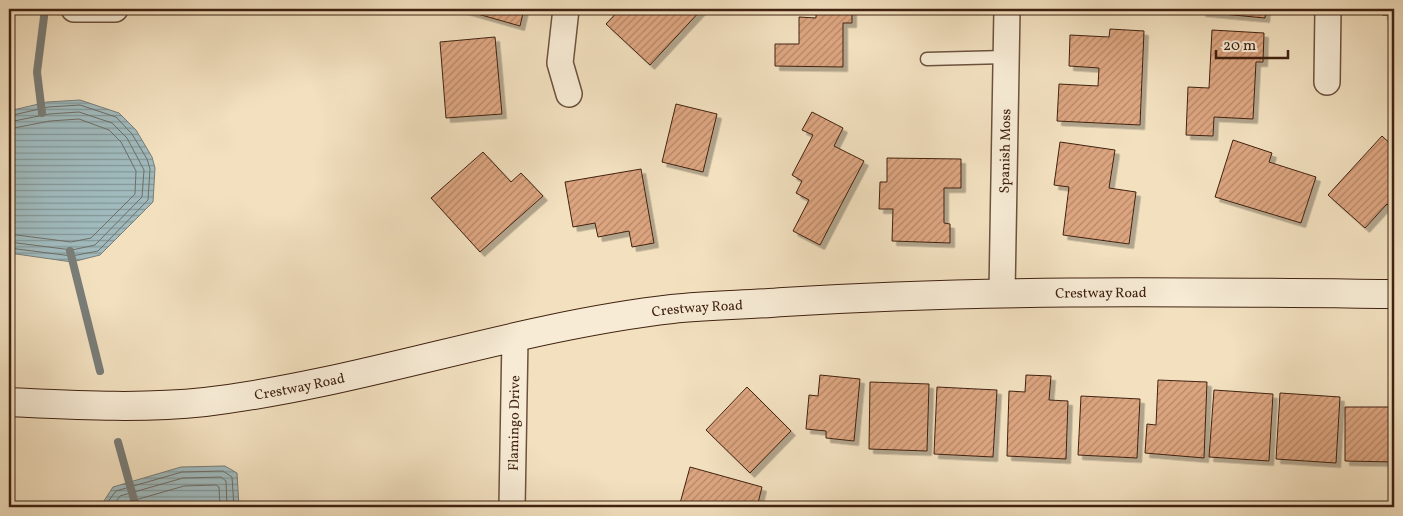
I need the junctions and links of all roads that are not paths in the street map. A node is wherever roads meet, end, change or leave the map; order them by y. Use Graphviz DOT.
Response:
graph roads {
  1 [pos="75,9"];
  2 [pos="115,9"];
  3 [pos="566,9"];
  4 [pos="1007,9"];
  5 [pos="1328,9"];
  6 [pos="1005,57"];
  7 [pos="927,59"];
  8 [pos="1327,82"];
  9 [pos="569,94"];
  10 [pos="1002,294"];
  11 [pos="1394,294"];
  12 [pos="515,338"];
  13 [pos="9,402"];
  14 [pos="512,507"];
  1 -- 2 [label="street"];
  3 -- 9 [label="street"];
  4 -- 6 [label="street, Spanish Moss"];
  5 -- 8 [label="street"];
  6 -- 7 [label="lane"];
  6 -- 10 [label="street, Spanish Moss"];
  10 -- 11 [label="main road, Crestway Road"];
  10 -- 12 [label="main road, Crestway Road"];
  12 -- 13 [label="main road, Crestway Road"];
  12 -- 14 [label="street, Flamingo Drive"];
}
